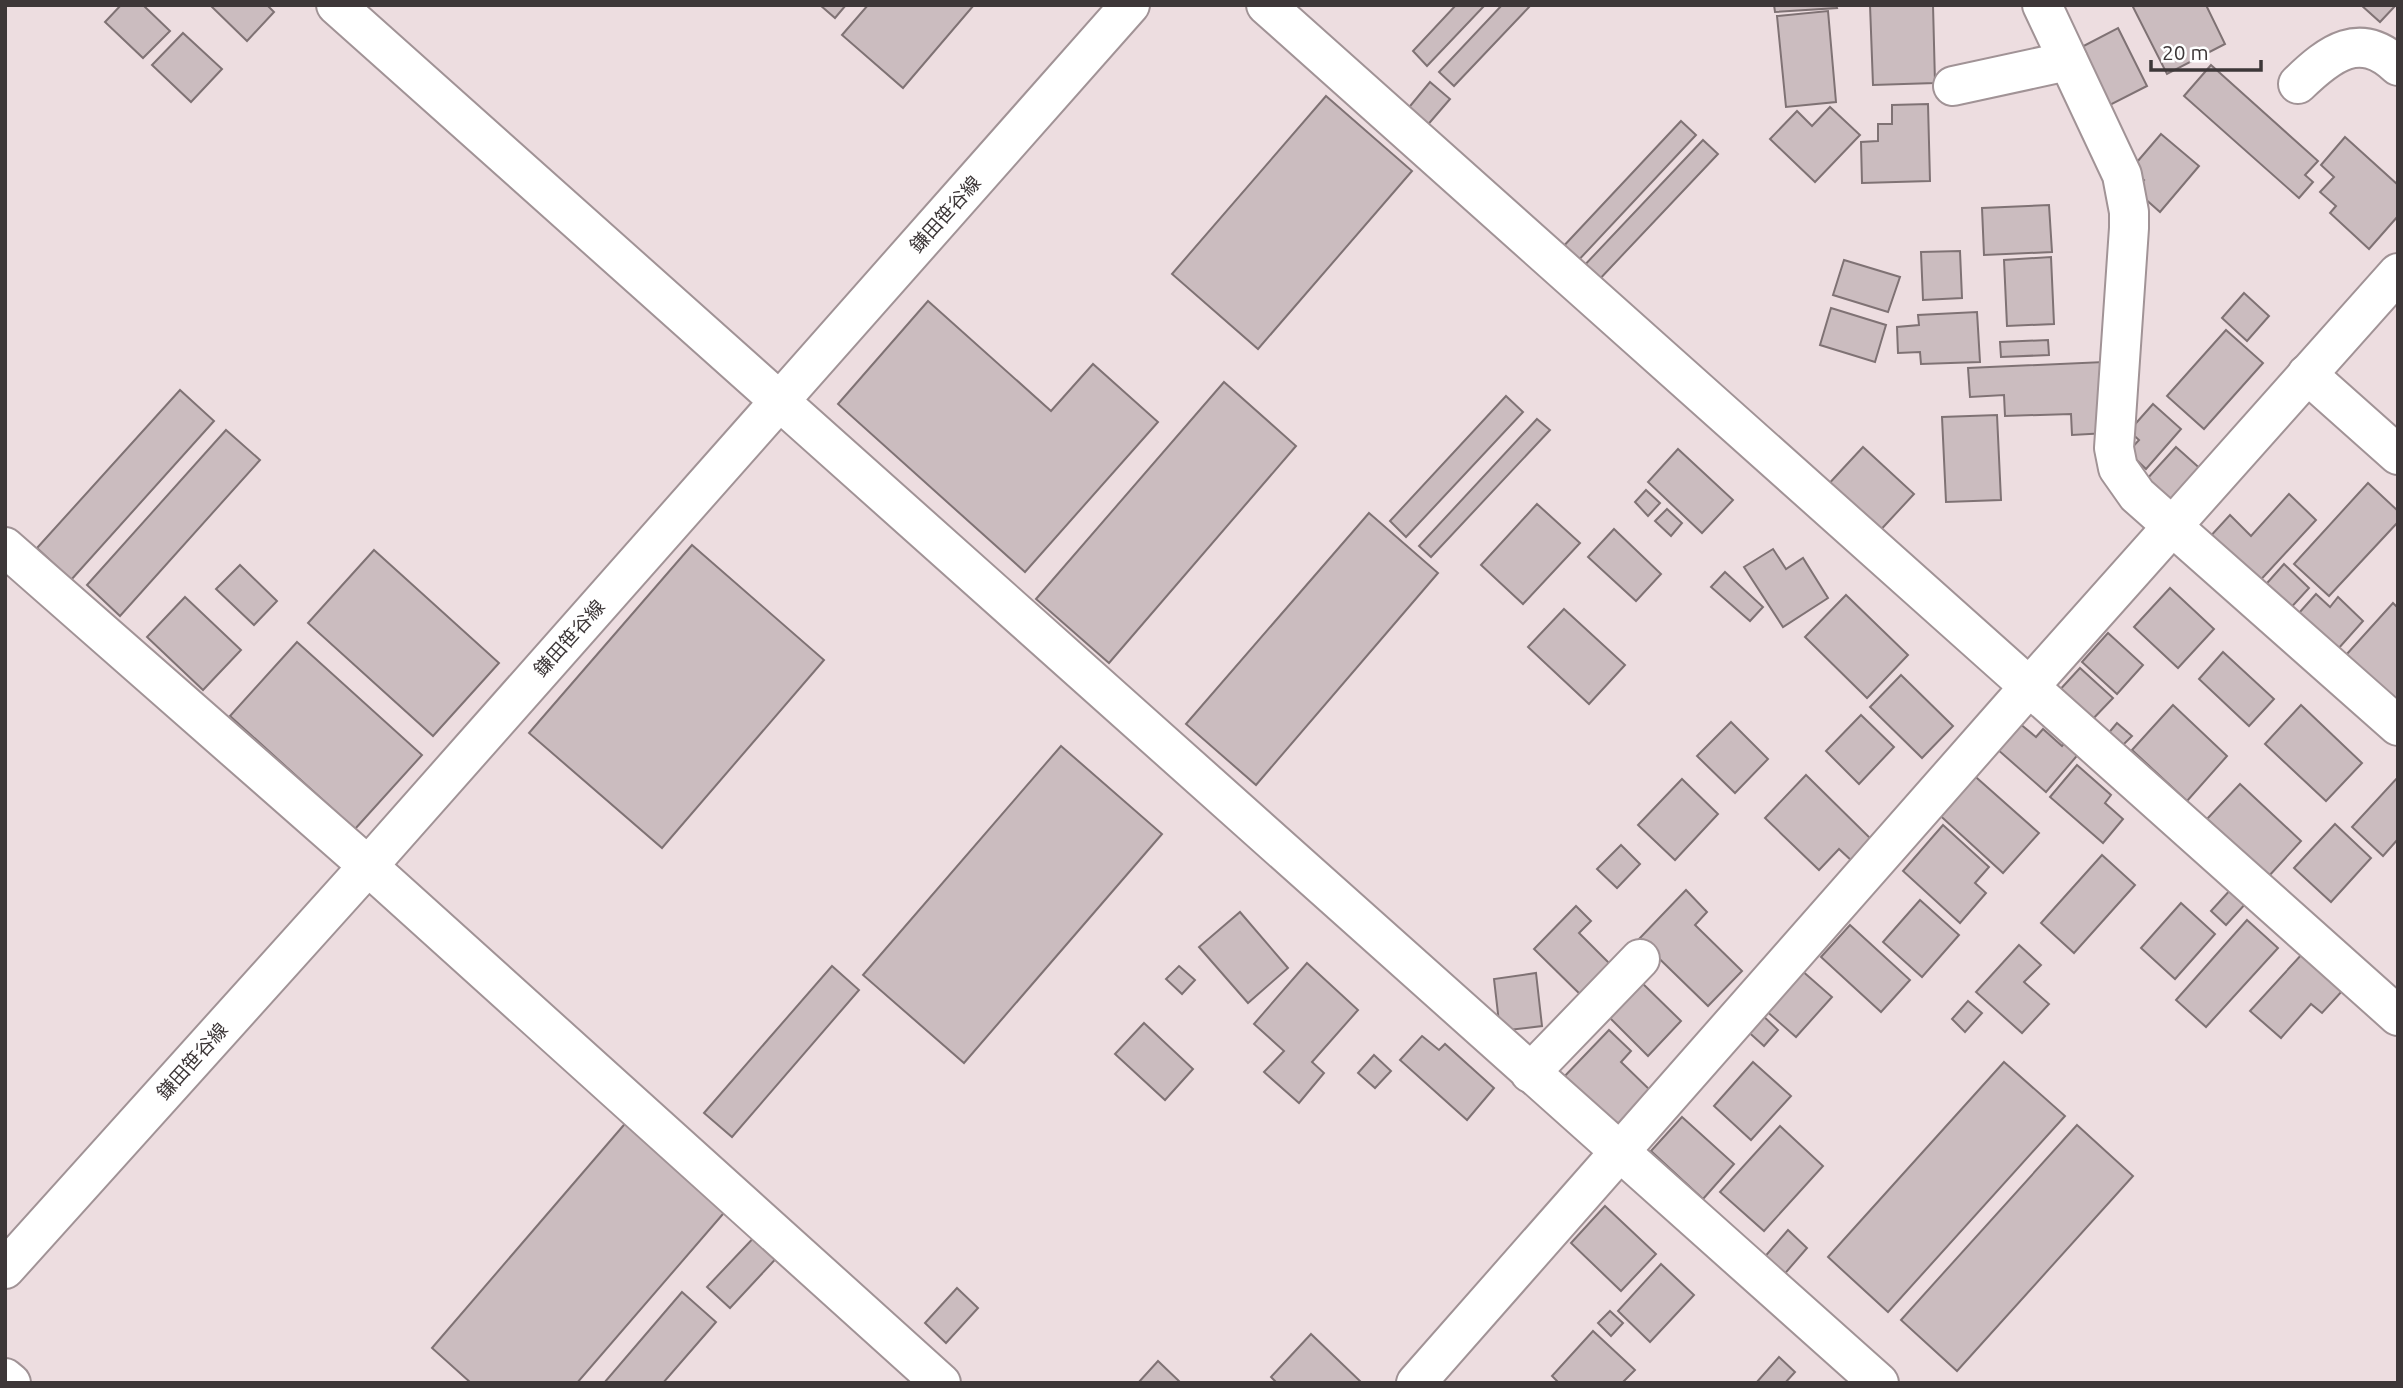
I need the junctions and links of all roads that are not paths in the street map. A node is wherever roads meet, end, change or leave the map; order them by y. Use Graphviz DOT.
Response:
graph roads {
  1 [pos="336,5"];
  2 [pos="1130,5"];
  3 [pos="1266,5"];
  4 [pos="2042,5"];
  5 [pos="2068,61"];
  6 [pos="2398,66"];
  7 [pos="2298,84"];
  8 [pos="1952,86"];
  9 [pos="2398,274"];
  10 [pos="2307,373"];
  11 [pos="780,401"];
  12 [pos="2398,455"];
  13 [pos="2173,526"];
  14 [pos="5,547"];
  15 [pos="2029,687"];
  16 [pos="2398,726"];
  17 [pos="368,866"];
  18 [pos="1640,959"];
  19 [pos="2398,1016"];
  20 [pos="1530,1073"];
  21 [pos="1619,1152"];
  22 [pos="5,1269"];
  23 [pos="5,1378"];
  24 [pos="11,1383"];
  25 [pos="941,1383"];
  26 [pos="1416,1383"];
  27 [pos="1879,1383"];
  1 -- 11 [label="street"];
  2 -- 11 [label="street, 鎌田笹谷線"];
  3 -- 15 [label="street"];
  4 -- 5 [label="street"];
  5 -- 8 [label="street"];
  5 -- 13 [label="street"];
  6 -- 7 [label="street"];
  9 -- 10 [label="street"];
  10 -- 12 [label="street"];
  10 -- 13 [label="street"];
  11 -- 17 [label="street, 鎌田笹谷線"];
  11 -- 20 [label="street"];
  13 -- 15 [label="street"];
  13 -- 16 [label="street"];
  14 -- 17 [label="street"];
  15 -- 19 [label="street"];
  15 -- 21 [label="street"];
  17 -- 22 [label="street, 鎌田笹谷線"];
  17 -- 25 [label="street"];
  18 -- 20 [label="street"];
  20 -- 21 [label="street"];
  21 -- 26 [label="street"];
  21 -- 27 [label="street"];
  23 -- 24 [label="street"];
}
